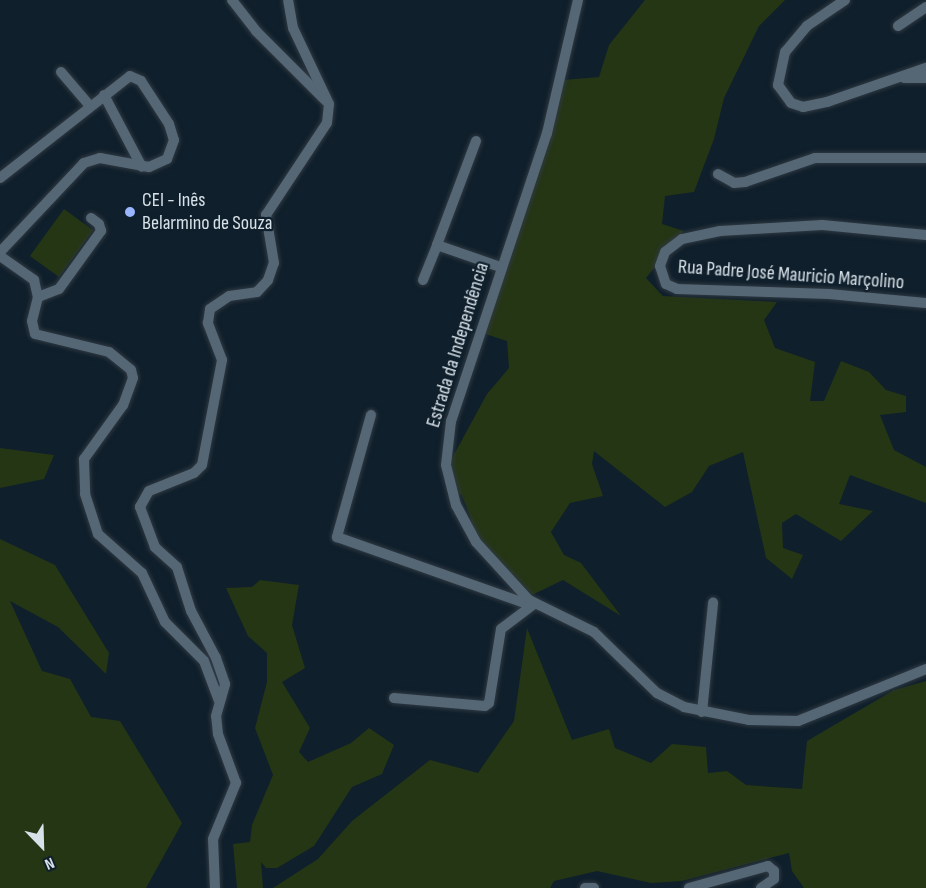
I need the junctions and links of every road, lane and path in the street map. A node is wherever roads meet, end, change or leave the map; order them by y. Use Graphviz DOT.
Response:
graph roads {
  1 [pos="232,0"];
  2 [pos="288,0"];
  3 [pos="578,0"];
  4 [pos="845,0"];
  5 [pos="926,7"];
  6 [pos="898,26"];
  7 [pos="926,68"];
  8 [pos="61,72"];
  9 [pos="901,78"];
  10 [pos="926,78"];
  11 [pos="104,94"];
  12 [pos="329,104"];
  13 [pos="90,106"];
  14 [pos="476,141"];
  15 [pos="926,158"];
  16 [pos="142,167"];
  17 [pos="718,174"];
  18 [pos="0,178"];
  19 [pos="91,218"];
  20 [pos="926,235"];
  21 [pos="437,245"];
  22 [pos="0,254"];
  23 [pos="501,267"];
  24 [pos="423,280"];
  25 [pos="38,297"];
  26 [pos="926,303"];
  27 [pos="371,415"];
  28 [pos="532,602"];
  29 [pos="713,603"];
  30 [pos="926,669"];
  31 [pos="394,698"];
  32 [pos="219,700"];
  33 [pos="702,712"];
  34 [pos="215,888"];
  35 [pos="585,888"];
  36 [pos="594,888"];
  37 [pos="689,888"];
  38 [pos="761,888"];
  1 -- 12 [label="street"];
  2 -- 12 [label="street"];
  3 -- 23 [label="street, Estrada da Independência"];
  4 -- 9 [label="street"];
  5 -- 6 [label="street"];
  7 -- 9 [label="street"];
  8 -- 13 [label="street"];
  9 -- 10 [label="street"];
  11 -- 13 [label="street"];
  11 -- 16 [label="street"];
  11 -- 16 [label="street"];
  12 -- 32 [label="street"];
  13 -- 18 [label="street"];
  14 -- 21 [label="street"];
  15 -- 17 [label="street"];
  16 -- 22 [label="street"];
  19 -- 25 [label="street"];
  20 -- 26 [label="street, Rua Padre José Mauricio Marçolino"];
  21 -- 23 [label="street"];
  21 -- 24 [label="street"];
  22 -- 25 [label="street"];
  23 -- 28 [label="street, Estrada da Independência"];
  25 -- 32 [label="street"];
  27 -- 28 [label="street"];
  28 -- 31 [label="street"];
  28 -- 33 [label="street, Estrada da Independência"];
  29 -- 33 [label="street"];
  30 -- 33 [label="street, Estrada da Independência"];
  32 -- 34 [label="street"];
  35 -- 36 [label="street"];
  37 -- 38 [label="street"];
}
